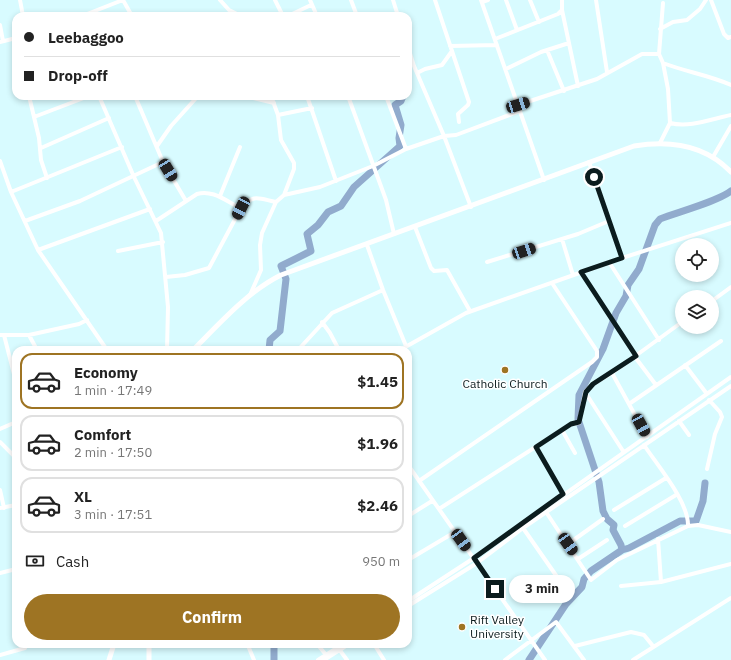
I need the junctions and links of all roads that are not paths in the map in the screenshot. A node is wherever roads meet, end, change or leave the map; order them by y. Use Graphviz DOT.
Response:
graph roads {
  1 [pos="20,0"];
  2 [pos="123,0"];
  3 [pos="220,0"];
  4 [pos="275,0"];
  5 [pos="351,0"];
  6 [pos="393,0"];
  7 [pos="435,0"];
  8 [pos="488,0"];
  9 [pos="506,0"];
  10 [pos="530,0"];
  11 [pos="562,0"];
  12 [pos="596,0"];
  13 [pos="706,0"];
  14 [pos="711,0"];
  15 [pos="311,1"];
  16 [pos="481,1"];
  17 [pos="663,3"];
  18 [pos="562,10"];
  19 [pos="96,11"];
  20 [pos="22,12"];
  21 [pos="130,12"];
  22 [pos="233,12"];
  23 [pos="281,12"];
  24 [pos="294,12"];
  25 [pos="315,12"];
  26 [pos="356,12"];
  27 [pos="397,12"];
  28 [pos="539,22"];
  29 [pos="0,25"];
  30 [pos="660,29"];
  31 [pos="517,30"];
  32 [pos="731,37"];
  33 [pos="12,39"];
  34 [pos="495,39"];
  35 [pos="1,42"];
  36 [pos="569,43"];
  37 [pos="497,45"];
  38 [pos="450,46"];
  39 [pos="547,50"];
  40 [pos="452,51"];
  41 [pos="659,54"];
  42 [pos="412,59"];
  43 [pos="663,63"];
  44 [pos="506,69"];
  45 [pos="607,72"];
  46 [pos="417,73"];
  47 [pos="731,85"];
  48 [pos="578,86"];
  49 [pos="564,91"];
  50 [pos="30,100"];
  51 [pos="79,100"];
  52 [pos="102,100"];
  53 [pos="137,100"];
  54 [pos="194,100"];
  55 [pos="262,100"];
  56 [pos="272,100"];
  57 [pos="309,100"];
  58 [pos="349,100"];
  59 [pos="388,100"];
  60 [pos="274,103"];
  61 [pos="518,105"];
  62 [pos="312,108"];
  63 [pos="520,111"];
  64 [pos="731,115"];
  65 [pos="278,116"];
  66 [pos="34,117"];
  67 [pos="109,118"];
  68 [pos="459,122"];
  69 [pos="670,123"];
  70 [pos="731,126"];
  71 [pos="444,136"];
  72 [pos="660,143"];
  73 [pos="157,146"];
  74 [pos="122,147"];
  75 [pos="240,147"];
  76 [pos="40,148"];
  77 [pos="406,149"];
  78 [pos="713,157"];
  79 [pos="0,161"];
  80 [pos="163,162"];
  81 [pos="589,162"];
  82 [pos="373,166"];
  83 [pos="731,172"];
  84 [pos="134,177"];
  85 [pos="47,178"];
  86 [pos="544,180"];
  87 [pos="336,181"];
  88 [pos="11,192"];
  89 [pos="284,195"];
  90 [pos="220,196"];
  91 [pos="186,201"];
  92 [pos="276,202"];
  93 [pos="471,207"];
  94 [pos="241,208"];
  95 [pos="150,209"];
  96 [pos="25,221"];
  97 [pos="156,221"];
  98 [pos="609,221"];
  99 [pos="731,223"];
  100 [pos="415,227"];
  101 [pos="394,234"];
  102 [pos="562,239"];
  103 [pos="163,242"];
  104 [pos="367,245"];
  105 [pos="38,250"];
  106 [pos="118,251"];
  107 [pos="622,258"];
  108 [pos="487,262"];
  109 [pos="609,262"];
  110 [pos="581,272"];
  111 [pos="573,275"];
  112 [pos="166,277"];
  113 [pos="552,283"];
  114 [pos="731,287"];
  115 [pos="383,290"];
  116 [pos="249,296"];
  117 [pos="719,296"];
  118 [pos="470,311"];
  119 [pos="87,320"];
  120 [pos="322,322"];
  121 [pos="675,327"];
  122 [pos="2,334"];
  123 [pos="29,335"];
  124 [pos="659,340"];
  125 [pos="721,341"];
  126 [pos="35,346"];
  127 [pos="104,346"];
  128 [pos="167,346"];
  129 [pos="197,346"];
  130 [pos="301,346"];
  131 [pos="336,346"];
  132 [pos="406,346"];
  133 [pos="635,356"];
  134 [pos="685,365"];
  135 [pos="12,368"];
  136 [pos="612,373"];
  137 [pos="731,377"];
  138 [pos="656,385"];
  139 [pos="731,386"];
  140 [pos="586,392"];
  141 [pos="707,394"];
  142 [pos="709,400"];
  143 [pos="629,404"];
  144 [pos="678,421"];
  145 [pos="12,424"];
  146 [pos="0,429"];
  147 [pos="562,430"];
  148 [pos="647,436"];
  149 [pos="689,436"];
  150 [pos="650,441"];
  151 [pos="0,442"];
  152 [pos="644,445"];
  153 [pos="536,447"];
  154 [pos="623,451"];
  155 [pos="575,453"];
  156 [pos="12,454"];
  157 [pos="707,469"];
  158 [pos="412,471"];
  159 [pos="666,478"];
  160 [pos="419,481"];
  161 [pos="0,490"];
  162 [pos="563,494"];
  163 [pos="676,495"];
  164 [pos="566,499"];
  165 [pos="432,501"];
  166 [pos="12,506"];
  167 [pos="2,508"];
  168 [pos="439,509"];
  169 [pos="614,510"];
  170 [pos="546,512"];
  171 [pos="412,514"];
  172 [pos="603,519"];
  173 [pos="625,526"];
  174 [pos="688,526"];
  175 [pos="523,528"];
  176 [pos="455,532"];
  177 [pos="731,532"];
  178 [pos="658,539"];
  179 [pos="607,540"];
  180 [pos="568,544"];
  181 [pos="412,558"];
  182 [pos="474,558"];
  183 [pos="578,559"];
  184 [pos="477,563"];
  185 [pos="731,564"];
  186 [pos="12,570"];
  187 [pos="0,573"];
  188 [pos="661,582"];
  189 [pos="621,586"];
  190 [pos="570,594"];
  191 [pos="412,598"];
  192 [pos="731,598"];
  193 [pos="412,604"];
  194 [pos="532,641"];
  195 [pos="575,646"];
  196 [pos="653,646"];
  197 [pos="25,648"];
  198 [pos="113,648"];
  199 [pos="149,648"];
  200 [pos="249,648"];
  201 [pos="320,648"];
  202 [pos="376,648"];
  203 [pos="339,649"];
  204 [pos="0,655"];
  205 [pos="326,658"];
  206 [pos="109,660"];
  207 [pos="149,660"];
  208 [pos="254,660"];
  209 [pos="319,660"];
  210 [pos="347,660"];
  211 [pos="384,660"];
  212 [pos="505,660"];
  213 [pos="545,660"];
  214 [pos="584,660"];
  215 [pos="633,660"];
  1 -- 20 [label="street"];
  2 -- 19 [label="street"];
  2 -- 21 [label="street"];
  3 -- 22 [label="street"];
  4 -- 23 [label="street"];
  5 -- 26 [label="street"];
  6 -- 27 [label="street"];
  7 -- 38 [label="street"];
  8 -- 16 [label="street"];
  9 -- 31 [label="street"];
  10 -- 28 [label="street"];
  11 -- 18 [label="street"];
  12 -- 45 [label="street"];
  13 -- 30 [label="street"];
  14 -- 32 [label="street"];
  15 -- 24 [label="street"];
  15 -- 25 [label="street"];
  16 -- 34 [label="street"];
  17 -- 30 [label="street"];
  18 -- 28 [label="street"];
  18 -- 36 [label="street"];
  28 -- 31 [label="street"];
  29 -- 35 [label="street"];
  30 -- 41 [label="street"];
  31 -- 34 [label="street"];
  33 -- 35 [label="street"];
  34 -- 37 [label="street"];
  36 -- 39 [label="street"];
  36 -- 48 [label="street"];
  37 -- 38 [label="street"];
  37 -- 44 [label="street"];
  38 -- 40 [label="street"];
  39 -- 44 [label="street"];
  39 -- 49 [label="street"];
  40 -- 46 [label="street"];
  40 -- 68 [label="street"];
  41 -- 43 [label="street"];
  41 -- 45 [label="street"];
  42 -- 46 [label="street"];
  43 -- 47 [label="street"];
  43 -- 69 [label="street"];
  44 -- 61 [label="street"];
  45 -- 48 [label="street"];
  46 -- 71 [label="street"];
  48 -- 49 [label="street"];
  49 -- 61 [label="street"];
  50 -- 66 [label="street"];
  51 -- 66 [label="street"];
  52 -- 67 [label="street"];
  53 -- 73 [label="street"];
  54 -- 73 [label="street"];
  55 -- 60 [label="street"];
  56 -- 60 [label="street"];
  57 -- 62 [label="street"];
  58 -- 82 [label="street"];
  59 -- 77 [label="street"];
  60 -- 65 [label="street"];
  61 -- 63 [label="street"];
  62 -- 65 [label="street"];
  62 -- 87 [label="street"];
  63 -- 71 [label="street"];
  63 -- 86 [label="street"];
  64 -- 69 [label="street"];
  65 -- 89 [label="street"];
  66 -- 76 [label="street"];
  67 -- 74 [label="street"];
  67 -- 76 [label="street"];
  69 -- 72 [label="street"];
  70 -- 78 [label="street"];
  71 -- 77 [label="street"];
  71 -- 93 [label="street"];
  72 -- 78 [label="street"];
  72 -- 81 [label="street"];
  73 -- 80 [label="street"];
  74 -- 84 [label="street"];
  74 -- 85 [label="street"];
  75 -- 90 [label="street"];
  76 -- 85 [label="street"];
  77 -- 82 [label="street"];
  78 -- 83 [label="street"];
  79 -- 88 [label="street"];
  80 -- 84 [label="street"];
  80 -- 91 [label="street"];
  81 -- 86 [label="street"];
  81 -- 98 [label="street"];
  82 -- 87 [label="street"];
  82 -- 101 [label="street"];
  84 -- 95 [label="street"];
  84 -- 96 [label="street"];
  85 -- 88 [label="street"];
  86 -- 93 [label="street"];
  87 -- 89 [label="street"];
  88 -- 96 [label="street"];
  89 -- 92 [label="street"];
  90 -- 91 [label="street"];
  90 -- 94 [label="street"];
  91 -- 97 [label="street"];
  92 -- 94 [label="street"];
  92 -- 116 [label="street"];
  93 -- 100 [label="street"];
  94 -- 112 [label="street"];
  95 -- 97 [label="street"];
  95 -- 105 [label="street"];
  96 -- 105 [label="street"];
  97 -- 103 [label="street"];
  98 -- 102 [label="street"];
  98 -- 107 [label="street"];
  99 -- 107 [label="street"];
  100 -- 101 [label="street"];
  100 -- 118 [label="street"];
  101 -- 104 [label="street"];
  102 -- 108 [label="street"];
  102 -- 111 [label="street"];
  103 -- 106 [label="street"];
  103 -- 112 [label="street"];
  104 -- 115 [label="street"];
  104 -- 116 [label="street"];
  105 -- 119 [label="street"];
  107 -- 109 [label="street"];
  109 -- 110 [label="street"];
  109 -- 124 [label="street"];
  110 -- 111 [label="street"];
  110 -- 133 [label="street"];
  111 -- 113 [label="street"];
  112 -- 128 [label="street"];
  113 -- 118 [label="street"];
  113 -- 160 [label="street"];
  114 -- 117 [label="street"];
  115 -- 120 [label="street"];
  115 -- 132 [label="street"];
  116 -- 129 [label="street"];
  118 -- 132 [label="street"];
  119 -- 123 [label="street"];
  119 -- 127 [label="street"];
  120 -- 130 [label="street"];
  120 -- 131 [label="street"];
  121 -- 124 [label="street"];
  122 -- 123 [label="street"];
  122 -- 135 [label="street"];
  123 -- 126 [label="street"];
  124 -- 133 [label="street"];
  125 -- 134 [label="street"];
  133 -- 136 [label="street"];
  133 -- 138 [label="street"];
  134 -- 138 [label="street"];
  134 -- 141 [label="street"];
  136 -- 140 [label="street"];
  136 -- 143 [label="street"];
  137 -- 141 [label="street"];
  138 -- 143 [label="street"];
  139 -- 142 [label="street"];
  140 -- 147 [label="street"];
  140 -- 154 [label="street"];
  141 -- 148 [label="street"];
  142 -- 144 [label="street"];
  142 -- 157 [label="street"];
  143 -- 148 [label="street"];
  144 -- 149 [label="street"];
  144 -- 150 [label="street"];
  145 -- 146 [label="street"];
  147 -- 153 [label="street"];
  147 -- 155 [label="street"];
  148 -- 150 [label="street"];
  148 -- 154 [label="street"];
  150 -- 152 [label="street"];
  151 -- 156 [label="street"];
  152 -- 159 [label="street"];
  152 -- 164 [label="street"];
  153 -- 162 [label="street"];
  153 -- 168 [label="street"];
  154 -- 162 [label="street"];
  158 -- 160 [label="street"];
  159 -- 163 [label="street"];
  159 -- 169 [label="street"];
  160 -- 165 [label="street"];
  161 -- 167 [label="street"];
  162 -- 164 [label="street"];
  162 -- 182 [label="street"];
  163 -- 173 [label="street"];
  163 -- 174 [label="street"];
  164 -- 170 [label="street"];
  165 -- 168 [label="street"];
  165 -- 171 [label="street"];
  166 -- 167 [label="street"];
  168 -- 176 [label="street"];
  170 -- 175 [label="street"];
  170 -- 180 [label="street"];
  172 -- 180 [label="street"];
  174 -- 177 [label="street"];
  174 -- 178 [label="street"];
  175 -- 184 [label="street"];
  175 -- 190 [label="street"];
  176 -- 181 [label="street"];
  176 -- 182 [label="street"];
  178 -- 183 [label="street"];
  178 -- 188 [label="street"];
  179 -- 183 [label="street"];
  180 -- 183 [label="street"];
  182 -- 184 [label="street"];
  182 -- 191 [label="street"];
  184 -- 193 [label="street"];
  184 -- 194 [label="street"];
  185 -- 188 [label="street"];
  186 -- 187 [label="street"];
  188 -- 189 [label="street"];
  192 -- 196 [label="street"];
  194 -- 195 [label="street"];
  194 -- 212 [label="street"];
  194 -- 213 [label="street"];
  195 -- 196 [label="street"];
  195 -- 214 [label="street"];
  196 -- 215 [label="street"];
  197 -- 204 [label="street"];
  198 -- 206 [label="street"];
  199 -- 207 [label="street"];
  200 -- 208 [label="street"];
  201 -- 205 [label="street"];
  202 -- 211 [label="street"];
  203 -- 205 [label="street"];
  203 -- 210 [label="street"];
  205 -- 209 [label="street"];
}
